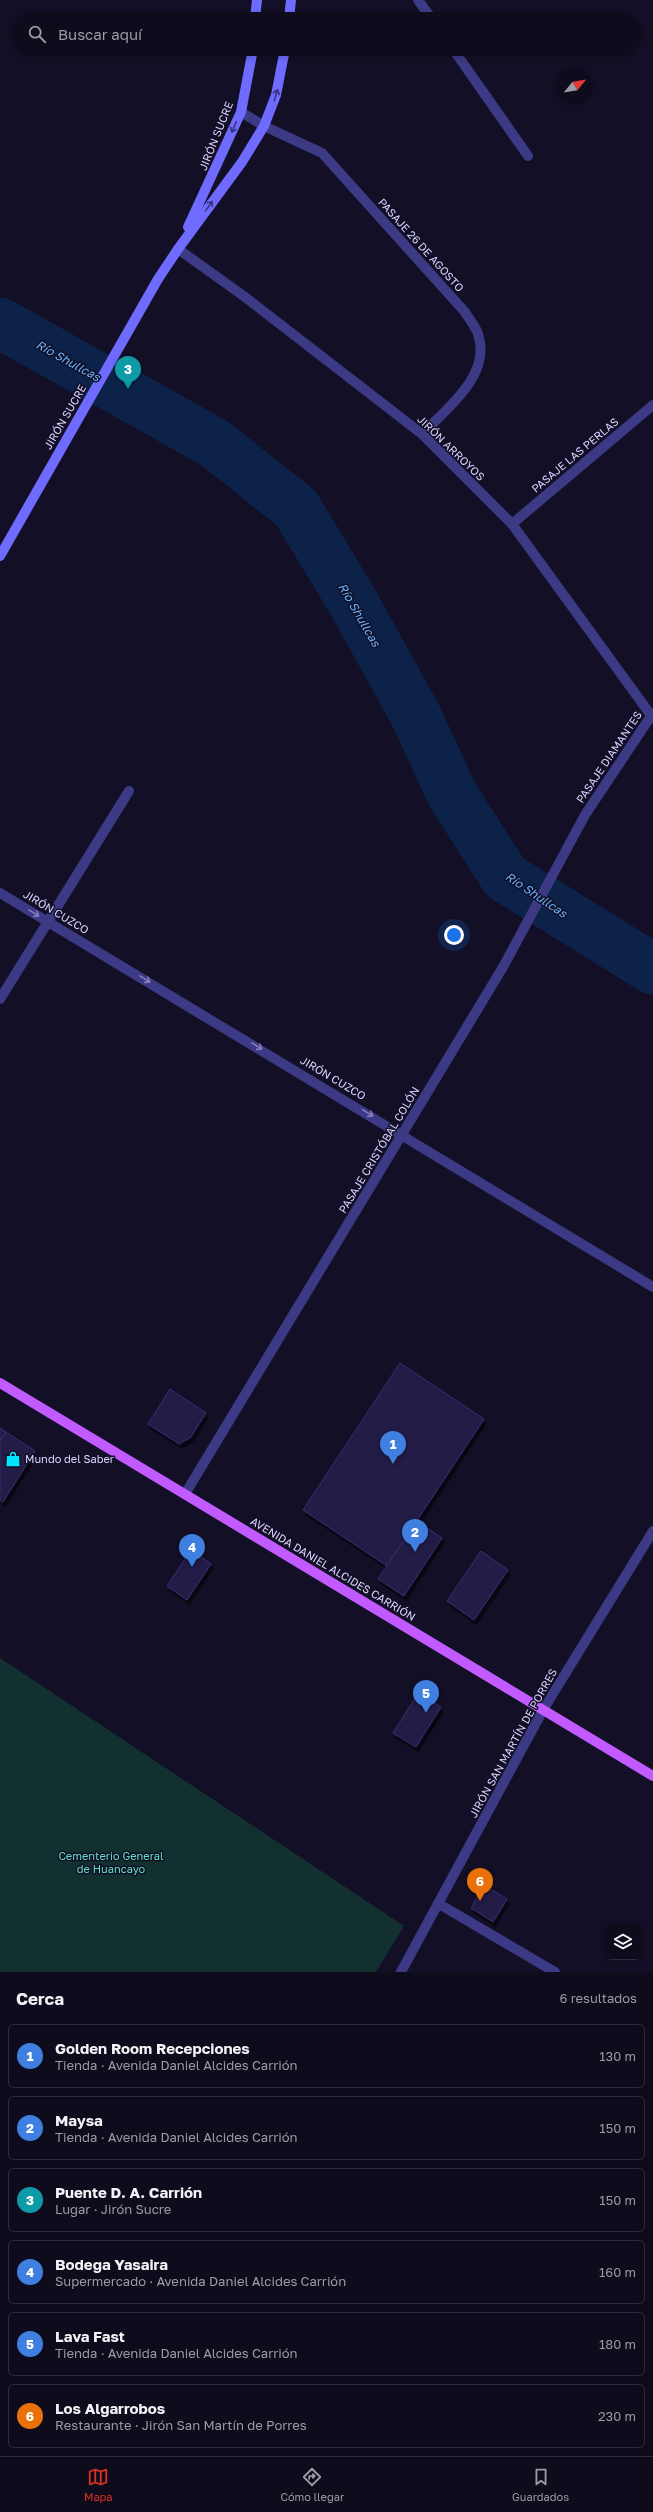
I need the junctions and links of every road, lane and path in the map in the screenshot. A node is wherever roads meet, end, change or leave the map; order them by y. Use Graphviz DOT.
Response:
graph roads {
  1 [pos="257,0"];
  2 [pos="291,0"];
  3 [pos="418,0"];
  4 [pos="256,12"];
  5 [pos="289,12"];
  6 [pos="427,12"];
  7 [pos="252,56"];
  8 [pos="284,56"];
  9 [pos="458,56"];
  10 [pos="241,112"];
  11 [pos="264,126"];
  12 [pos="528,156"];
  13 [pos="178,249"];
  14 [pos="653,405"];
  15 [pos="422,434"];
  16 [pos="512,524"];
  17 [pos="0,556"];
  18 [pos="652,715"];
  19 [pos="129,792"];
  20 [pos="585,815"];
  21 [pos="0,893"];
  22 [pos="48,921"];
  23 [pos="0,999"];
  24 [pos="402,1134"];
  25 [pos="653,1287"];
  26 [pos="0,1383"];
  27 [pos="186,1494"];
  28 [pos="653,1531"];
  29 [pos="543,1710"];
  30 [pos="653,1776"];
  31 [pos="439,1904"];
  32 [pos="401,1972"];
  33 [pos="555,1972"];
  1 -- 4 [label="street"];
  2 -- 5 [label="street"];
  3 -- 6 [label="street"];
  7 -- 10 [label="street, JIRÓN SUCRE"];
  11 -- 8 [label="street, JIRÓN SUCRE, one-way"];
  9 -- 12 [label="street"];
  10 -- 11 [label="street, PASAJE 26 DE AGOSTO"];
  10 -- 13 [label="street, JIRÓN SUCRE, one-way"];
  13 -- 11 [label="street, JIRÓN SUCRE, one-way"];
  11 -- 15 [label="street, PASAJE 26 DE AGOSTO"];
  13 -- 15 [label="street, JIRÓN ARROYOS"];
  13 -- 17 [label="street, JIRÓN SUCRE"];
  14 -- 16 [label="street, PASAJE LAS PERLAS"];
  15 -- 16 [label="street, JIRÓN ARROYOS"];
  16 -- 18 [label="street, JIRÓN ARROYOS"];
  18 -- 20 [label="street, PASAJE DIAMANTES"];
  19 -- 22 [label="street"];
  20 -- 24 [label="street, PASAJE CRISTÓBAL COLÓN"];
  21 -- 22 [label="street, JIRÓN CUZCO, one-way"];
  22 -- 23 [label="street"];
  22 -- 24 [label="street, JIRÓN CUZCO, one-way"];
  24 -- 25 [label="street, JIRÓN CUZCO"];
  24 -- 27 [label="street, PASAJE CRISTÓBAL COLÓN"];
  26 -- 27 [label="main road, AVENIDA DANIEL ALCIDES CARRIÓN"];
  27 -- 29 [label="main road, AVENIDA DANIEL ALCIDES CARRIÓN"];
  28 -- 29 [label="street, JIRÓN SAN MARTÍN DE PORRES"];
  29 -- 30 [label="main road, AVENIDA DANIEL ALCIDES CARRIÓN"];
  29 -- 31 [label="street, JIRÓN SAN MARTÍN DE PORRES"];
  31 -- 32 [label="street, JIRÓN SAN MARTÍN DE PORRES"];
  31 -- 33 [label="street"];
}
